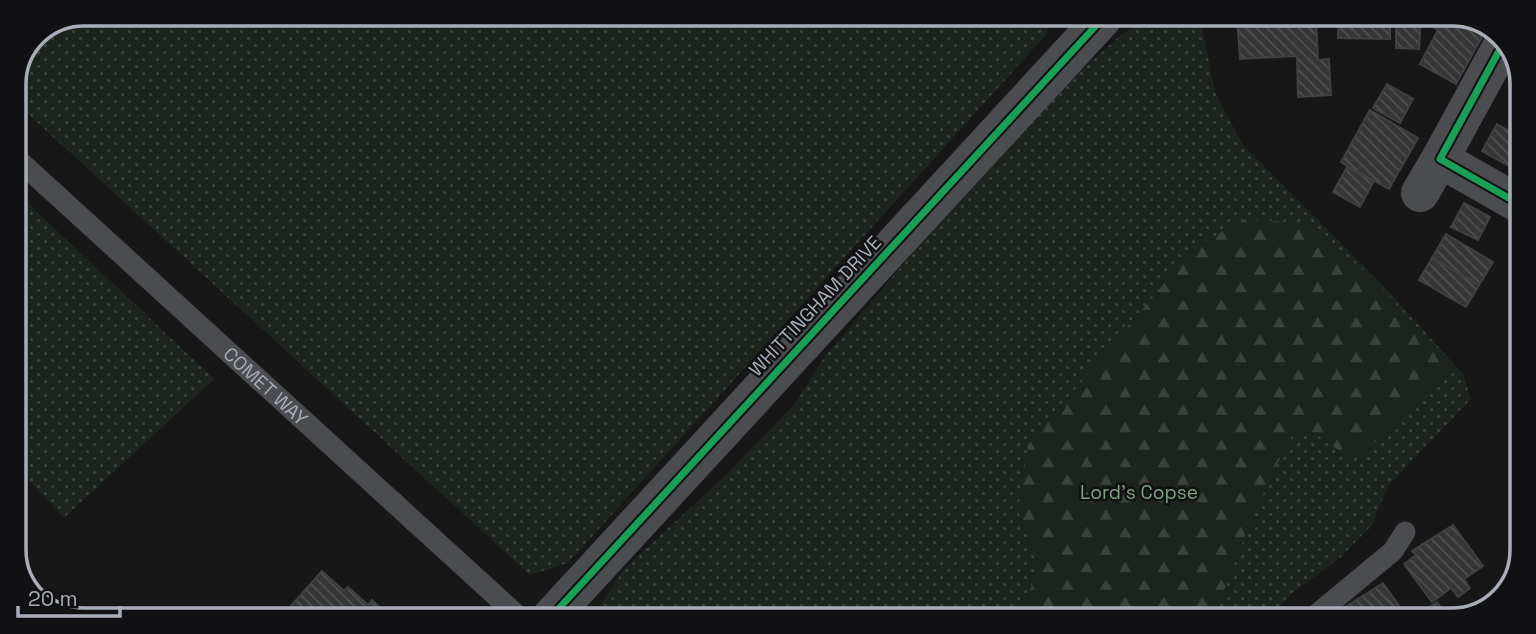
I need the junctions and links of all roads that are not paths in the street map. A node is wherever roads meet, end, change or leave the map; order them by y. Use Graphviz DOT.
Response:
graph roads {
  1 [pos="1091,26"];
  2 [pos="1499,51"];
  3 [pos="1440,159"];
  4 [pos="26,167"];
  5 [pos="1420,193"];
  6 [pos="1510,199"];
  7 [pos="1405,532"];
  8 [pos="509,608"];
  9 [pos="559,608"];
  10 [pos="1325,608"];
  1 -- 9 [label="street, WHITTINGHAM DRIVE"];
  2 -- 3 [label="street"];
  3 -- 5 [label="street"];
  3 -- 6 [label="street"];
  4 -- 8 [label="lane, COMET WAY"];
  7 -- 10 [label="lane"];
}
